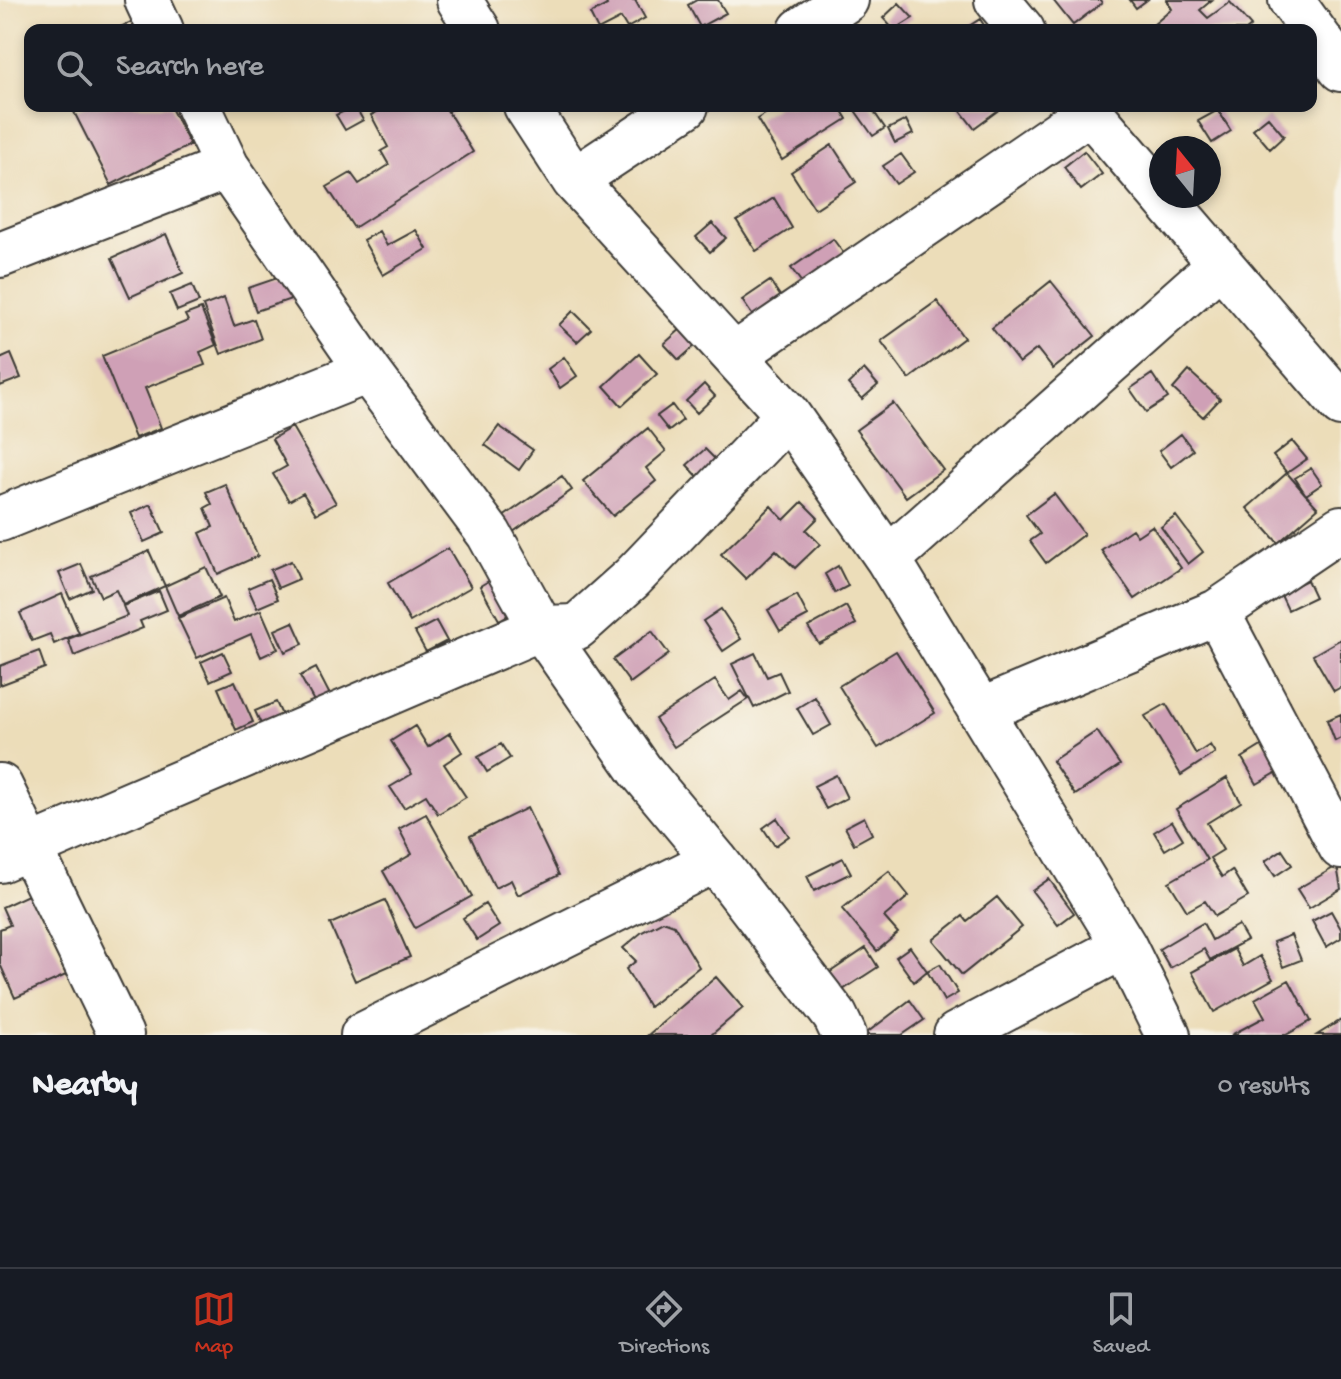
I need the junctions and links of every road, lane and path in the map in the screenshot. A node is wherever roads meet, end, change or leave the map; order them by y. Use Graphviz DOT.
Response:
graph roads {
  1 [pos="147,0"];
  2 [pos="459,0"];
  3 [pos="846,0"];
  4 [pos="997,0"];
  5 [pos="1291,0"];
  6 [pos="158,24"];
  7 [pos="474,24"];
  8 [pos="810,24"];
  9 [pos="1017,24"];
  10 [pos="1308,24"];
  11 [pos="1317,36"];
  12 [pos="1341,69"];
  13 [pos="201,112"];
  14 [pos="530,112"];
  15 [pos="677,112"];
  16 [pos="1083,112"];
  17 [pos="1090,112"];
  18 [pos="227,167"];
  19 [pos="574,180"];
  20 [pos="0,255"];
  21 [pos="1218,266"];
  22 [pos="735,355"];
  23 [pos="368,371"];
  24 [pos="1341,404"];
  25 [pos="788,415"];
  26 [pos="0,519"];
  27 [pos="1341,528"];
  28 [pos="888,559"];
  29 [pos="1217,612"];
  30 [pos="541,628"];
  31 [pos="980,711"];
  32 [pos="0,786"];
  33 [pos="1341,847"];
  34 [pos="16,853"];
  35 [pos="715,860"];
  36 [pos="1124,946"];
  37 [pos="121,1035"];
  38 [pos="363,1035"];
  39 [pos="844,1035"];
  40 [pos="956,1035"];
  41 [pos="1168,1035"];
  1 -- 6 [label="street"];
  2 -- 7 [label="street"];
  3 -- 8 [label="street"];
  4 -- 9 [label="street"];
  5 -- 10 [label="street"];
  11 -- 12 [label="street"];
  13 -- 18 [label="street"];
  14 -- 19 [label="street"];
  15 -- 19 [label="street"];
  16 -- 22 [label="street"];
  17 -- 21 [label="street"];
  18 -- 20 [label="street"];
  18 -- 23 [label="street"];
  19 -- 22 [label="street"];
  21 -- 24 [label="street"];
  21 -- 28 [label="street"];
  22 -- 25 [label="street"];
  23 -- 26 [label="street"];
  23 -- 30 [label="street"];
  25 -- 28 [label="street"];
  25 -- 30 [label="street"];
  27 -- 29 [label="street"];
  28 -- 31 [label="street"];
  29 -- 31 [label="street"];
  29 -- 33 [label="street"];
  30 -- 34 [label="street"];
  30 -- 35 [label="street"];
  31 -- 36 [label="street"];
  32 -- 34 [label="street"];
  34 -- 37 [label="street"];
  35 -- 38 [label="street"];
  35 -- 39 [label="street"];
  36 -- 40 [label="street"];
  36 -- 41 [label="street"];
}
